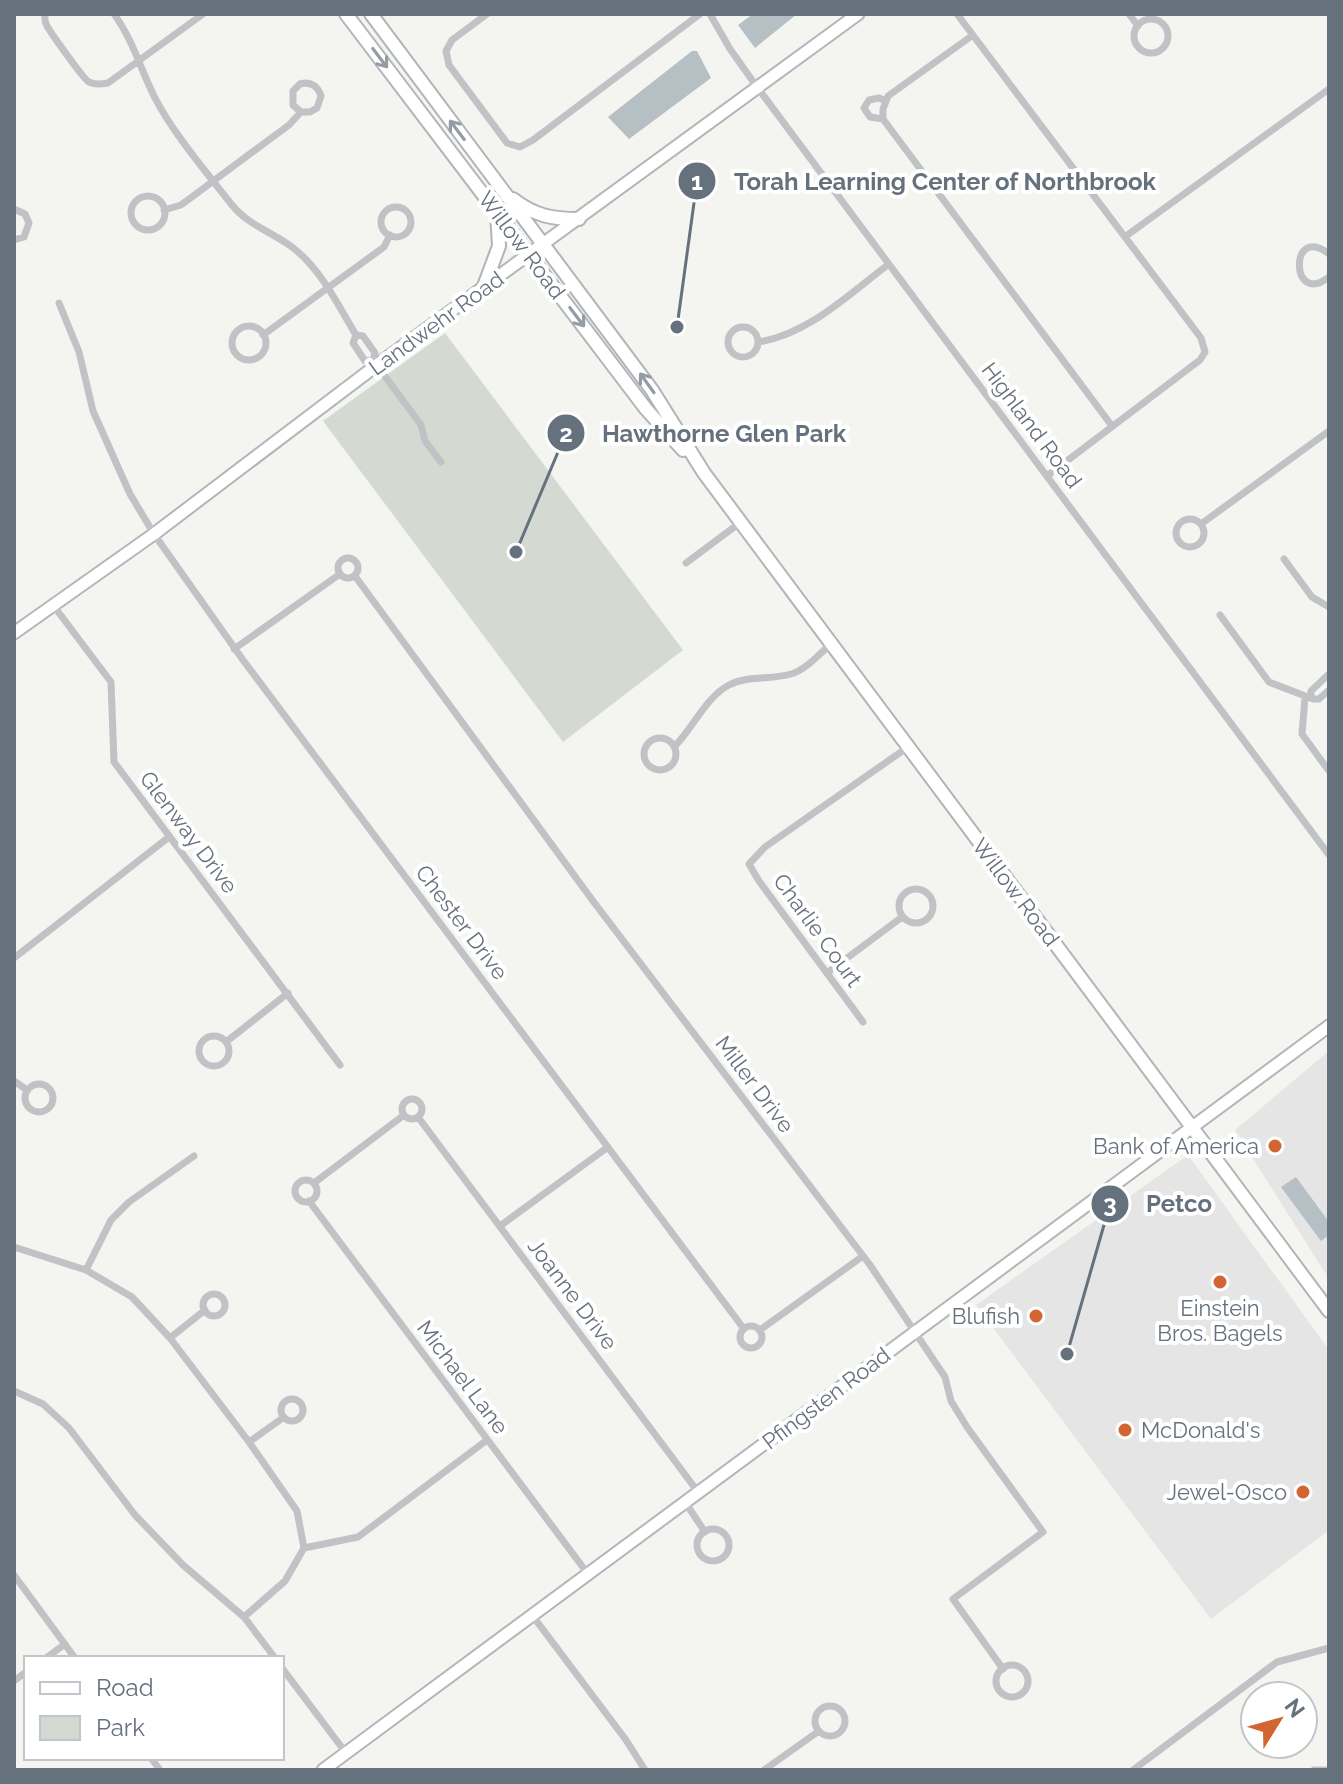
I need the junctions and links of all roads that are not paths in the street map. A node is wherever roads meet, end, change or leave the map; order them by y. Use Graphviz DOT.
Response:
graph roads {
  1 [pos="45,14"];
  2 [pos="114,14"];
  3 [pos="203,14"];
  4 [pos="346,14"];
  5 [pos="371,14"];
  6 [pos="487,14"];
  7 [pos="700,14"];
  8 [pos="710,14"];
  9 [pos="858,14"];
  10 [pos="957,14"];
  11 [pos="1129,14"];
  12 [pos="1138,26"];
  13 [pos="973,35"];
  14 [pos="140,60"];
  15 [pos="757,87"];
  16 [pos="1329,89"];
  17 [pos="886,101"];
  18 [pos="301,112"];
  19 [pos="883,119"];
  20 [pos="214,181"];
  21 [pos="504,193"];
  22 [pos="14,209"];
  23 [pos="164,210"];
  24 [pos="497,212"];
  25 [pos="579,219"];
  26 [pos="390,235"];
  27 [pos="1126,236"];
  28 [pos="14,240"];
  29 [pos="543,246"];
  30 [pos="1329,254"];
  31 [pos="530,255"];
  32 [pos="889,264"];
  33 [pos="1328,281"];
  34 [pos="328,289"];
  35 [pos="483,289"];
  36 [pos="59,303"];
  37 [pos="263,335"];
  38 [pos="758,342"];
  39 [pos="375,363"];
  40 [pos="1112,426"];
  41 [pos="1329,431"];
  42 [pos="441,462"];
  43 [pos="704,473"];
  44 [pos="1047,476"];
  45 [pos="741,522"];
  46 [pos="1201,524"];
  47 [pos="154,534"];
  48 [pos="1284,559"];
  49 [pos="686,563"];
  50 [pos="340,574"];
  51 [pos="355,576"];
  52 [pos="53,605"];
  53 [pos="1329,607"];
  54 [pos="1220,615"];
  55 [pos="14,633"];
  56 [pos="831,644"];
  57 [pos="234,649"];
  58 [pos="1329,674"];
  59 [pos="1329,690"];
  60 [pos="1308,697"];
  61 [pos="675,746"];
  62 [pos="908,747"];
  63 [pos="1329,771"];
  64 [pos="169,837"];
  65 [pos="1329,855"];
  66 [pos="902,917"];
  67 [pos="14,958"];
  68 [pos="827,973"];
  69 [pos="288,993"];
  70 [pos="863,1022"];
  71 [pos="1329,1026"];
  72 [pos="226,1042"];
  73 [pos="340,1065"];
  74 [pos="14,1081"];
  75 [pos="27,1090"];
  76 [pos="404,1115"];
  77 [pos="418,1117"];
  78 [pos="1192,1127"];
  79 [pos="608,1147"];
  80 [pos="194,1156"];
  81 [pos="314,1183"];
  82 [pos="309,1201"];
  83 [pos="500,1226"];
  84 [pos="14,1247"];
  85 [pos="863,1256"];
  86 [pos="86,1270"];
  87 [pos="205,1310"];
  88 [pos="1329,1311"];
  89 [pos="744,1329"];
  90 [pos="760,1330"];
  91 [pos="916,1331"];
  92 [pos="170,1338"];
  93 [pos="14,1391"];
  94 [pos="284,1417"];
  95 [pos="487,1440"];
  96 [pos="249,1442"];
  97 [pos="698,1492"];
  98 [pos="685,1502"];
  99 [pos="705,1532"];
  100 [pos="304,1548"];
  101 [pos="588,1574"];
  102 [pos="14,1575"];
  103 [pos="532,1615"];
  104 [pos="244,1617"];
  105 [pos="65,1644"];
  106 [pos="1329,1648"];
  107 [pos="49,1656"];
  108 [pos="74,1656"];
  109 [pos="273,1656"];
  110 [pos="1003,1669"];
  111 [pos="284,1671"];
  112 [pos="819,1731"];
  113 [pos="346,1753"];
  114 [pos="323,1770"];
  115 [pos="645,1770"];
  116 [pos="764,1770"];
  117 [pos="1133,1770"];
  118 [pos="1314,1770"];
  119 [pos="1329,1770"];
  1 -- 14 [label="street"];
  2 -- 14 [label="street"];
  3 -- 14 [label="street"];
  4 -- 24 [label="main road, Willow Road, one-way"];
  21 -- 5 [label="main road, Willow Road, one-way"];
  6 -- 7 [label="street"];
  8 -- 15 [label="street, Highland Road"];
  9 -- 15 [label="main road, Landwehr Road"];
  10 -- 13 [label="street"];
  11 -- 12 [label="street"];
  12 -- 12 [label="street"];
  13 -- 17 [label="street"];
  13 -- 27 [label="street"];
  14 -- 20 [label="street"];
  15 -- 25 [label="main road, Landwehr Road"];
  15 -- 32 [label="street, Highland Road"];
  16 -- 27 [label="street"];
  17 -- 19 [label="street"];
  17 -- 19 [label="street"];
  18 -- 18 [label="street"];
  18 -- 20 [label="street"];
  19 -- 40 [label="street"];
  20 -- 23 [label="street"];
  20 -- 34 [label="street"];
  21 -- 25 [label="main road"];
  21 -- 29 [label="main road, Willow Road"];
  22 -- 28 [label="street"];
  23 -- 23 [label="street"];
  24 -- 31 [label="main road, Willow Road"];
  24 -- 35 [label="main road"];
  25 -- 29 [label="main road, Landwehr Road"];
  26 -- 26 [label="street"];
  26 -- 34 [label="street"];
  27 -- 40 [label="street"];
  29 -- 31 [label="main road, Landwehr Road"];
  43 -- 29 [label="main road, Willow Road, one-way"];
  30 -- 33 [label="street"];
  31 -- 35 [label="main road, Landwehr Road"];
  31 -- 43 [label="main road, Willow Road, one-way"];
  32 -- 38 [label="street"];
  32 -- 44 [label="street, Highland Road"];
  34 -- 37 [label="street"];
  34 -- 39 [label="street"];
  35 -- 39 [label="main road, Landwehr Road"];
  36 -- 47 [label="street, Chester Drive"];
  37 -- 37 [label="street"];
  38 -- 38 [label="street"];
  39 -- 42 [label="street"];
  39 -- 47 [label="main road, Landwehr Road"];
  40 -- 44 [label="street"];
  41 -- 46 [label="street"];
  43 -- 45 [label="main road, Willow Road"];
  44 -- 65 [label="street, Highland Road"];
  45 -- 49 [label="street"];
  45 -- 56 [label="main road, Willow Road"];
  46 -- 46 [label="street"];
  47 -- 52 [label="main road, Landwehr Road"];
  47 -- 57 [label="street, Chester Drive"];
  48 -- 53 [label="street"];
  50 -- 51 [label="street"];
  50 -- 51 [label="street"];
  50 -- 57 [label="street"];
  51 -- 85 [label="street, Miller Drive"];
  52 -- 55 [label="main road, Landwehr Road"];
  52 -- 64 [label="street, Glenway Drive"];
  54 -- 60 [label="street"];
  56 -- 61 [label="street"];
  56 -- 62 [label="main road, Willow Road"];
  57 -- 79 [label="street, Chester Drive"];
  58 -- 60 [label="street"];
  59 -- 60 [label="street"];
  60 -- 63 [label="street"];
  61 -- 61 [label="street"];
  62 -- 68 [label="street, Charlie Court"];
  62 -- 78 [label="main road, Willow Road"];
  64 -- 67 [label="street"];
  64 -- 69 [label="street, Glenway Drive"];
  66 -- 66 [label="street"];
  66 -- 68 [label="street"];
  68 -- 70 [label="street, Charlie Court"];
  69 -- 72 [label="street"];
  69 -- 73 [label="street, Glenway Drive"];
  71 -- 78 [label="main road, Pfingsten Road"];
  72 -- 72 [label="street"];
  74 -- 75 [label="street"];
  75 -- 75 [label="street"];
  76 -- 77 [label="street"];
  76 -- 77 [label="street"];
  76 -- 81 [label="street"];
  77 -- 83 [label="street, Joanne Drive"];
  78 -- 88 [label="main road, Willow Road"];
  78 -- 91 [label="main road, Pfingsten Road"];
  79 -- 83 [label="street"];
  79 -- 89 [label="street, Chester Drive"];
  80 -- 86 [label="street"];
  81 -- 82 [label="street"];
  81 -- 82 [label="street"];
  82 -- 95 [label="street, Michael Lane"];
  83 -- 97 [label="street, Joanne Drive"];
  84 -- 86 [label="street"];
  85 -- 90 [label="street"];
  85 -- 91 [label="street, Miller Drive"];
  86 -- 92 [label="street"];
  87 -- 92 [label="street"];
  89 -- 90 [label="street"];
  89 -- 90 [label="street"];
  91 -- 97 [label="main road, Pfingsten Road"];
  91 -- 110 [label="street, Miller Drive"];
  92 -- 96 [label="street"];
  93 -- 104 [label="street"];
  94 -- 96 [label="street"];
  95 -- 100 [label="street"];
  95 -- 101 [label="street, Michael Lane"];
  96 -- 100 [label="street"];
  97 -- 98 [label="main road, Pfingsten Road"];
  98 -- 99 [label="street"];
  98 -- 101 [label="main road, Pfingsten Road"];
  99 -- 99 [label="street"];
  100 -- 104 [label="street"];
  101 -- 103 [label="main road, Pfingsten Road"];
  102 -- 105 [label="street"];
  103 -- 113 [label="main road, Pfingsten Road"];
  103 -- 115 [label="street"];
  104 -- 109 [label="street"];
  105 -- 107 [label="street"];
  105 -- 108 [label="street"];
  106 -- 117 [label="street"];
  110 -- 110 [label="street"];
  111 -- 113 [label="street"];
  112 -- 112 [label="street"];
  112 -- 116 [label="street"];
  113 -- 114 [label="main road, Pfingsten Road"];
  118 -- 119 [label="street"];
}
